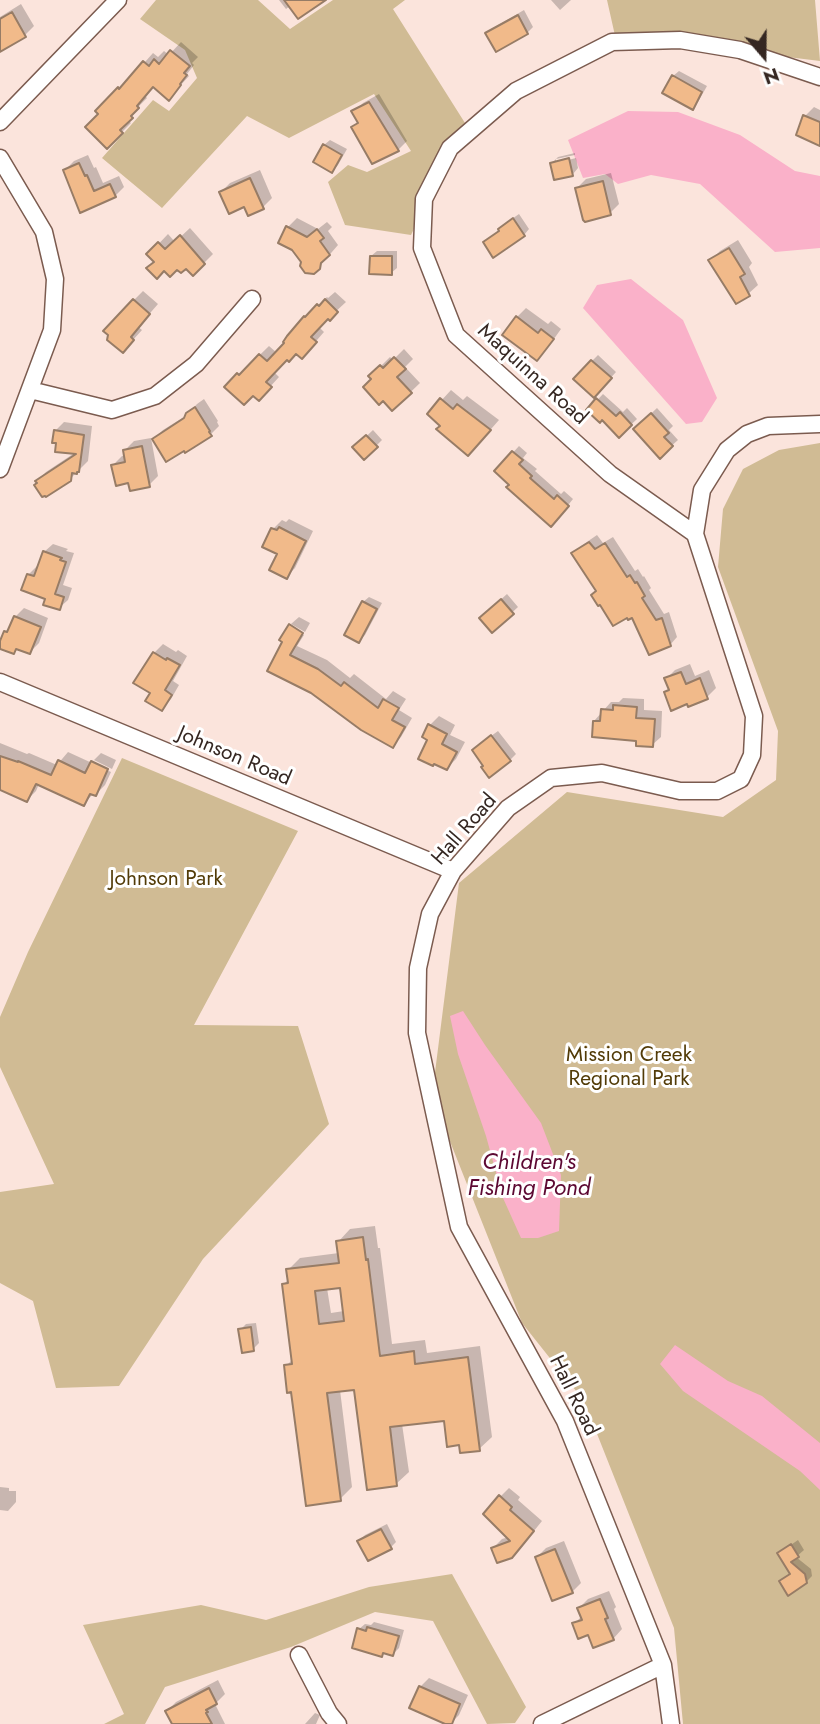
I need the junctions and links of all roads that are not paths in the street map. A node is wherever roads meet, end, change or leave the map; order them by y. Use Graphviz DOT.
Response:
graph roads {
  1 [pos="118,0"];
  2 [pos="820,78"];
  3 [pos="0,122"];
  4 [pos="0,158"];
  5 [pos="252,299"];
  6 [pos="30,390"];
  7 [pos="820,424"];
  8 [pos="0,469"];
  9 [pos="695,534"];
  10 [pos="0,682"];
  11 [pos="453,871"];
  12 [pos="299,1655"];
  13 [pos="663,1665"];
  14 [pos="338,1724"];
  15 [pos="542,1724"];
  16 [pos="671,1724"];
  1 -- 3 [label="street"];
  2 -- 9 [label="street, Maquinna Road"];
  4 -- 6 [label="street"];
  5 -- 6 [label="street"];
  6 -- 8 [label="street"];
  7 -- 9 [label="street, Hall Road"];
  9 -- 11 [label="street, Hall Road"];
  10 -- 11 [label="street, Johnson Road"];
  11 -- 13 [label="street, Hall Road"];
  12 -- 14 [label="street"];
  13 -- 15 [label="street"];
  13 -- 16 [label="street, Hall Road"];
}
